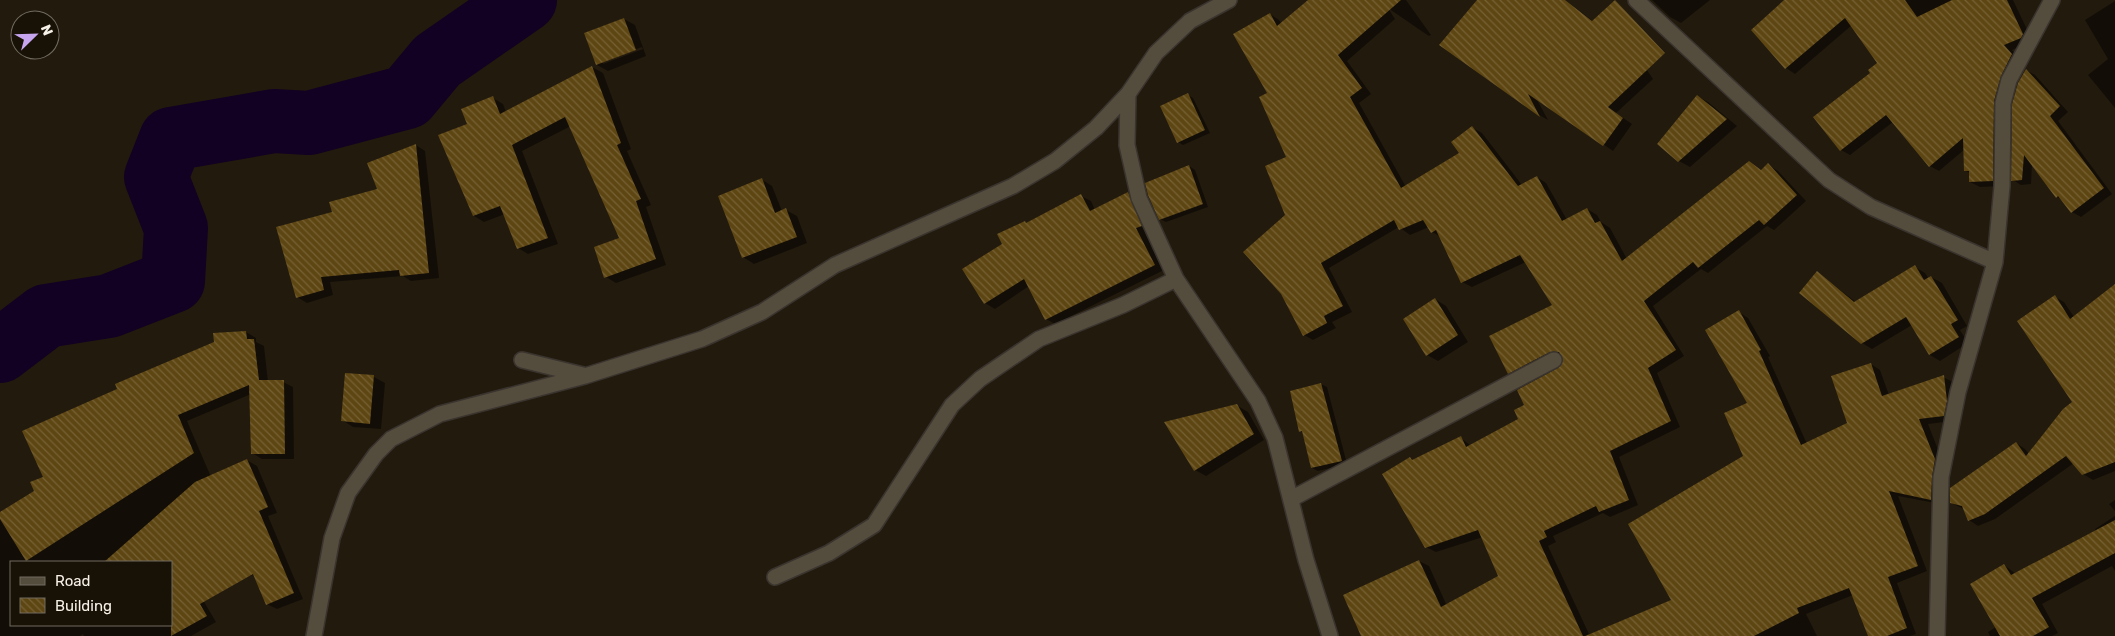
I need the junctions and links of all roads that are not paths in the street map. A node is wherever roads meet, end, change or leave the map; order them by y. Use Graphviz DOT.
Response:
graph roads {
  1 [pos="1229,0"];
  2 [pos="1636,0"];
  3 [pos="2052,0"];
  4 [pos="1128,94"];
  5 [pos="1996,262"];
  6 [pos="1176,279"];
  7 [pos="522,360"];
  8 [pos="1554,360"];
  9 [pos="585,376"];
  10 [pos="1291,499"];
  11 [pos="775,577"];
  12 [pos="314,636"];
  13 [pos="1330,636"];
  14 [pos="1937,636"];
  1 -- 4 [label="street"];
  2 -- 5 [label="street"];
  3 -- 5 [label="street"];
  4 -- 6 [label="street"];
  4 -- 9 [label="street"];
  5 -- 14 [label="street"];
  6 -- 10 [label="street"];
  6 -- 11 [label="street"];
  7 -- 9 [label="street"];
  8 -- 10 [label="street"];
  9 -- 12 [label="street"];
  10 -- 13 [label="street"];
}
